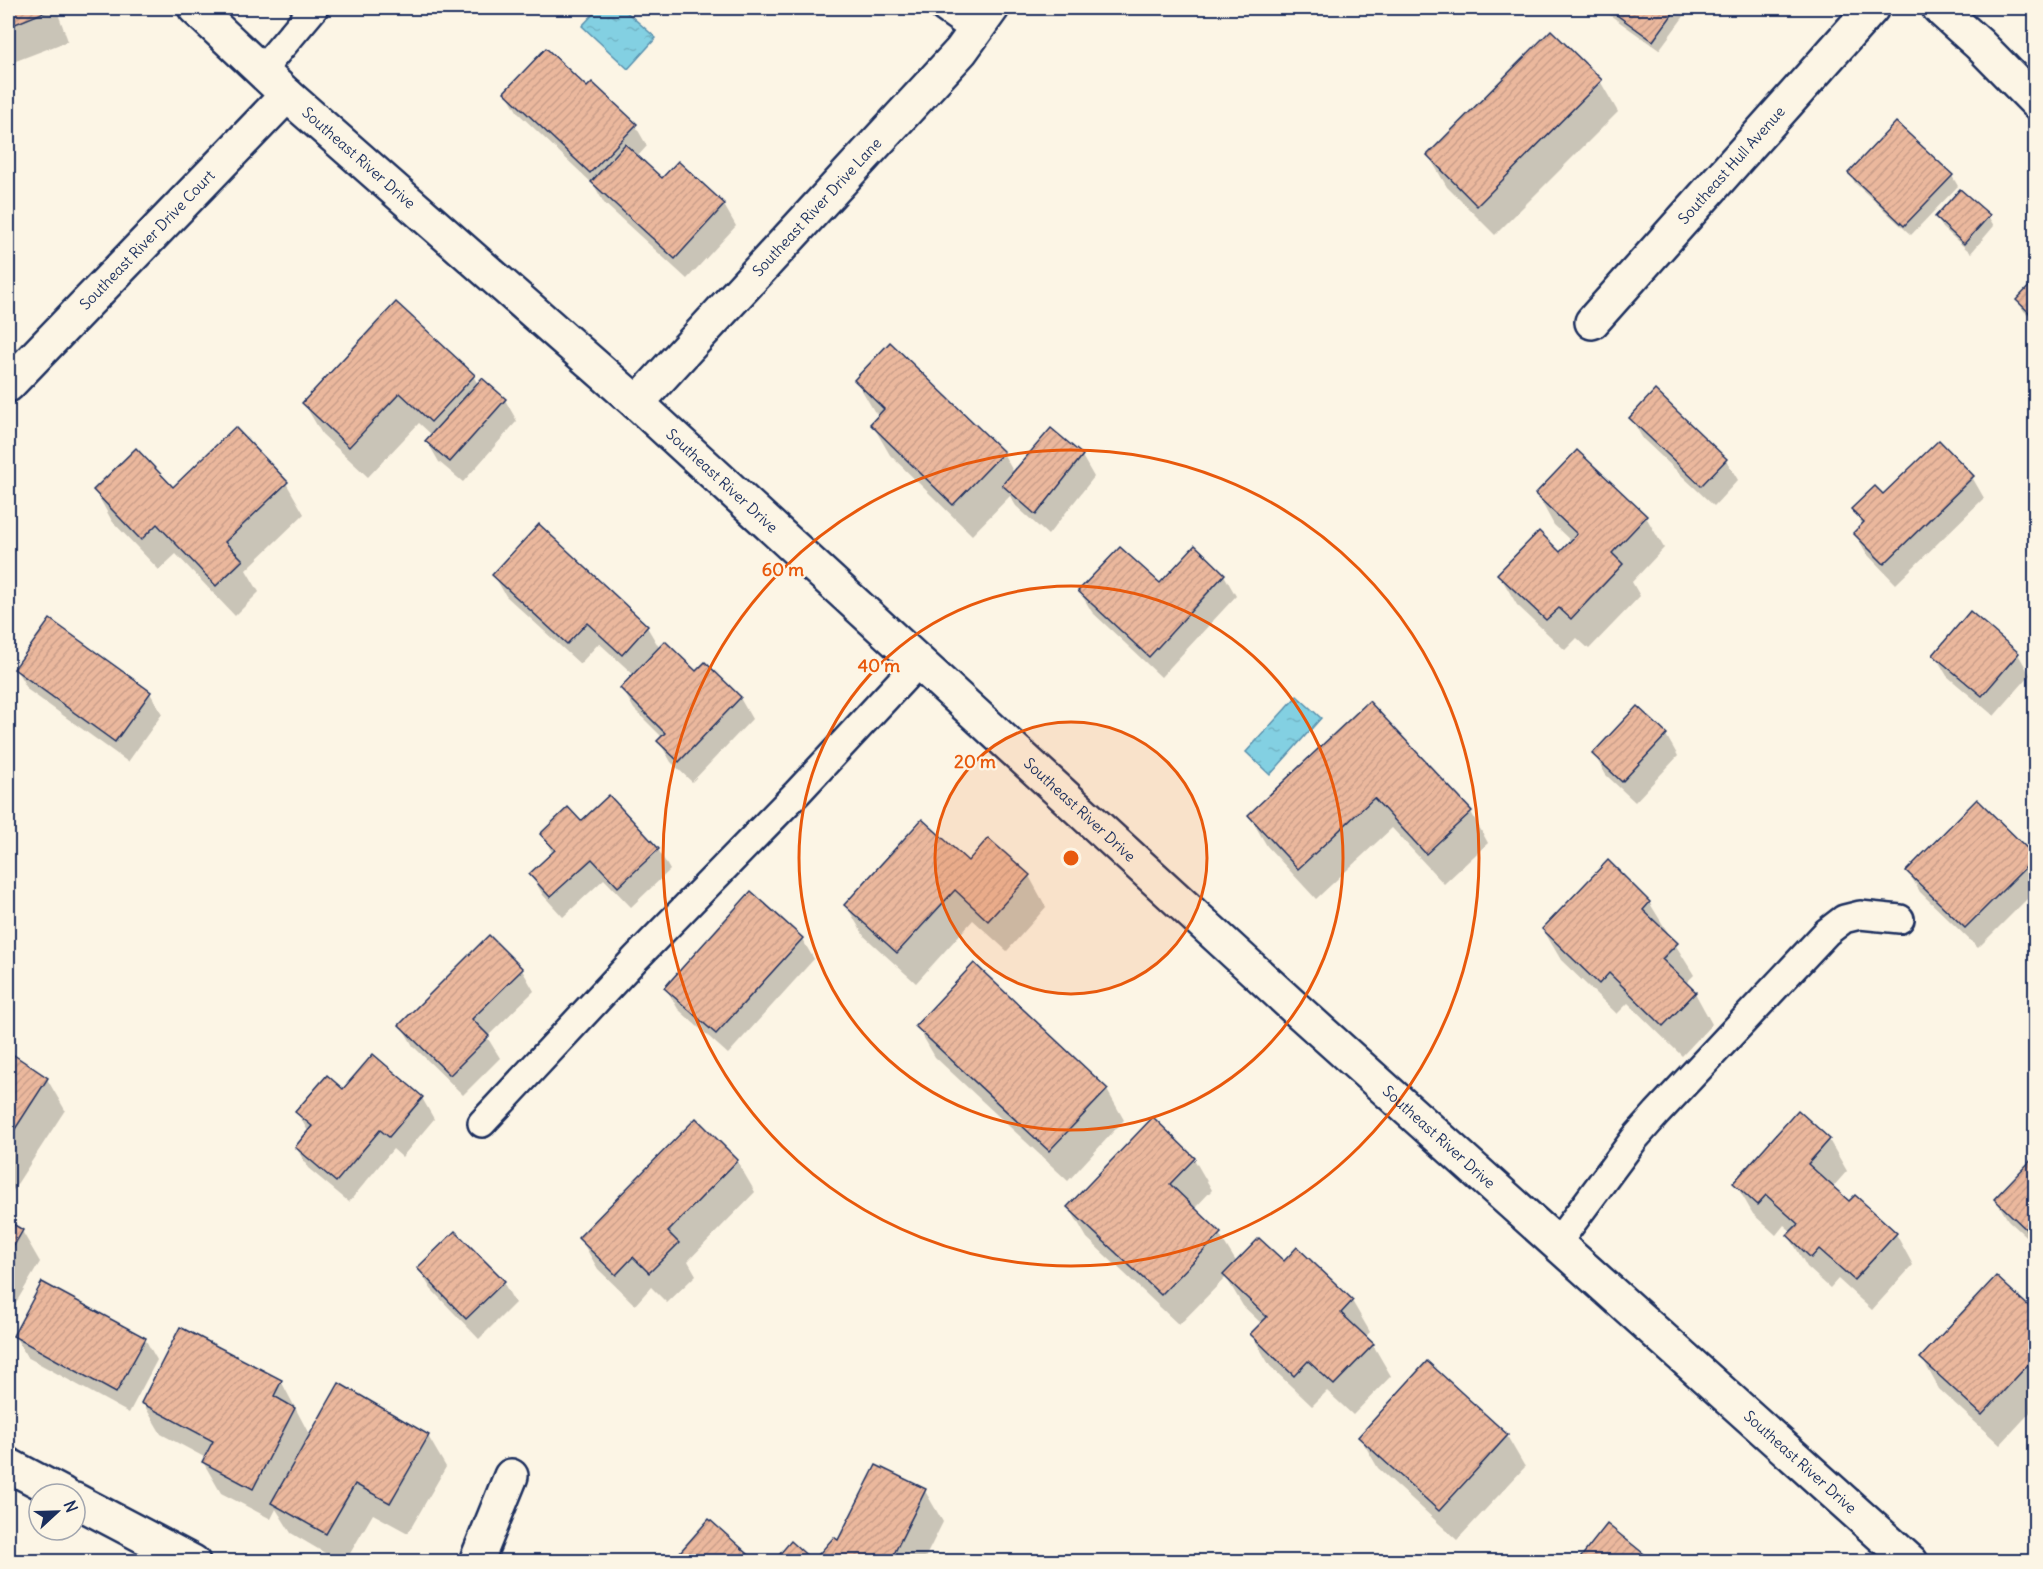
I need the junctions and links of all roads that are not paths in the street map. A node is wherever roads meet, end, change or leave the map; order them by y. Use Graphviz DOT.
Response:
graph roads {
  1 [pos="195,8"];
  2 [pos="314,8"];
  3 [pos="944,8"];
  4 [pos="1872,8"];
  5 [pos="1939,8"];
  6 [pos="984,19"];
  7 [pos="261,71"];
  8 [pos="287,95"];
  9 [pos="2036,102"];
  10 [pos="1592,322"];
  11 [pos="8,385"];
  12 [pos="637,403"];
  13 [pos="919,662"];
  14 [pos="1900,919"];
  15 [pos="482,1123"];
  16 [pos="1557,1243"];
  17 [pos="8,1465"];
  18 [pos="511,1476"];
  19 [pos="40,1482"];
  20 [pos="87,1506"];
  21 [pos="193,1562"];
  22 [pos="476,1562"];
  23 [pos="1911,1562"];
  1 -- 7 [label="street, Southeast River Drive"];
  2 -- 7 [label="lane"];
  3 -- 6 [label="lane"];
  4 -- 10 [label="street, Southeast Hull Avenue"];
  5 -- 9 [label="street"];
  6 -- 12 [label="street, Southeast River Drive Lane"];
  7 -- 8 [label="street, Southeast River Drive"];
  8 -- 11 [label="street, Southeast River Drive Court"];
  8 -- 12 [label="street, Southeast River Drive"];
  12 -- 13 [label="street, Southeast River Drive"];
  13 -- 15 [label="lane"];
  13 -- 16 [label="street, Southeast River Drive"];
  14 -- 16 [label="lane"];
  16 -- 23 [label="street, Southeast River Drive"];
  17 -- 19 [label="street"];
  18 -- 22 [label="street"];
  20 -- 21 [label="street"];
}
